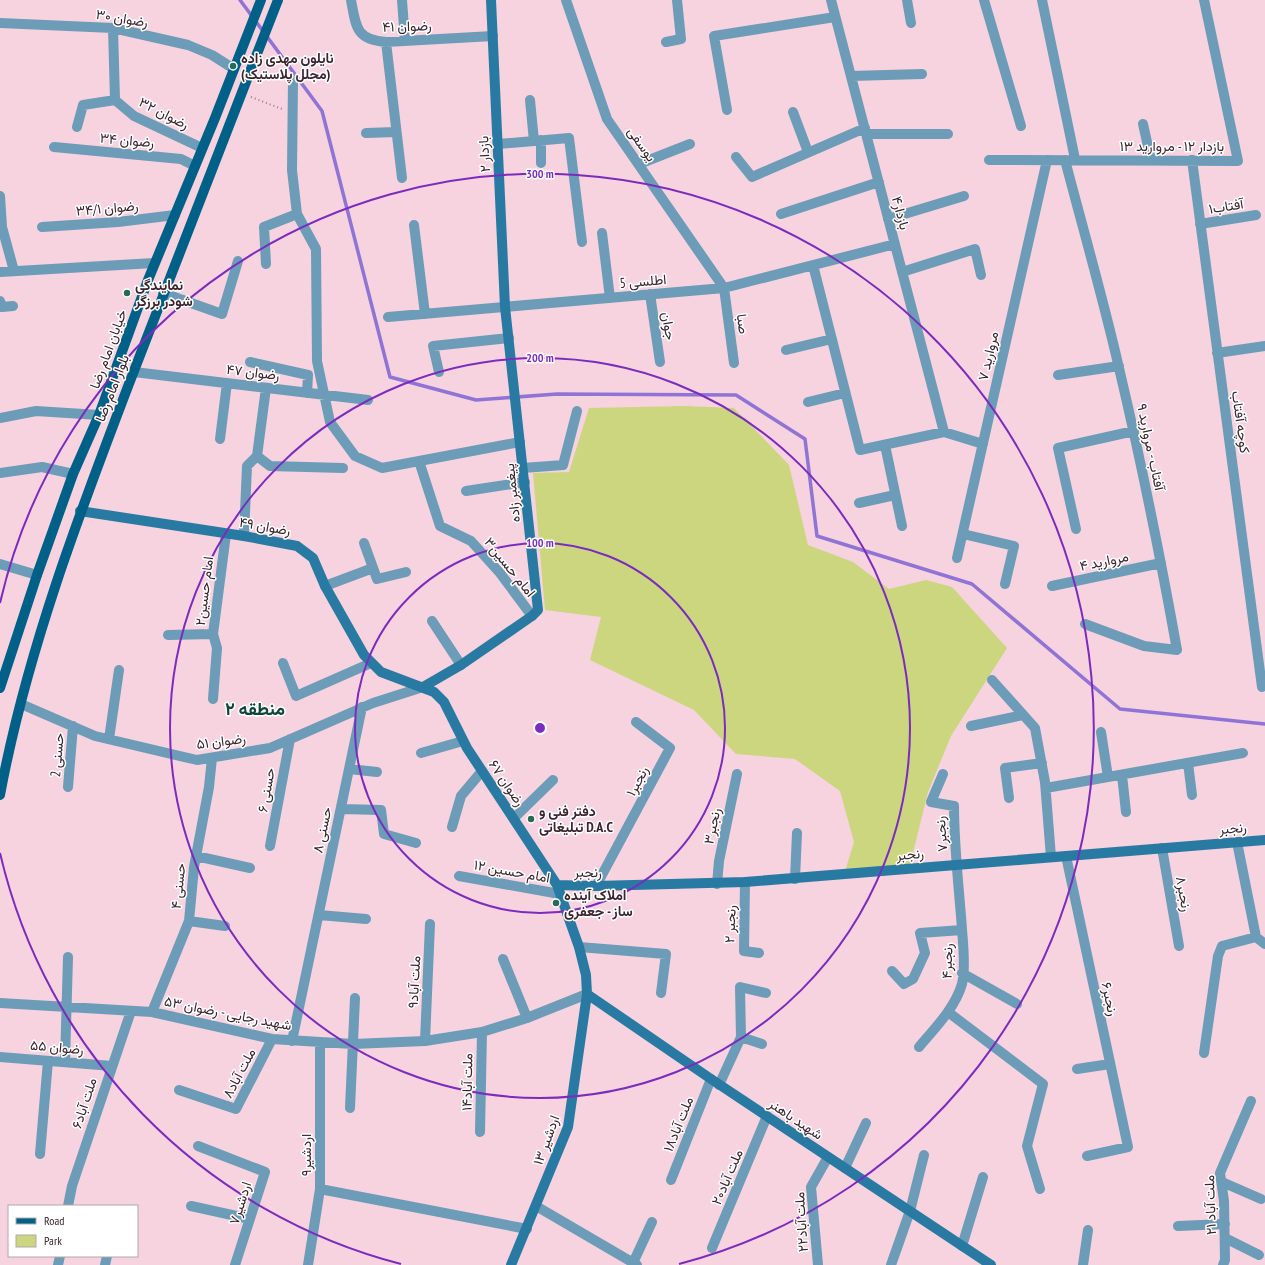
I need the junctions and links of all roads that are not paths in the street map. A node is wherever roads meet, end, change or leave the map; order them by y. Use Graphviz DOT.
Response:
graph roads {
  1 [pos="278,0"];
  2 [pos="351,0"];
  3 [pos="402,0"];
  4 [pos="491,0"];
  5 [pos="566,0"];
  6 [pos="677,0"];
  7 [pos="831,0"];
  8 [pos="907,0"];
  9 [pos="984,0"];
  10 [pos="1042,0"];
  11 [pos="1204,0"];
  12 [pos="259,5"];
  13 [pos="835,17"];
  14 [pos="911,22"];
  15 [pos="0,23"];
  16 [pos="113,28"];
  17 [pos="492,36"];
  18 [pos="405,41"];
  19 [pos="386,42"];
  20 [pos="666,42"];
  21 [pos="234,69"];
  22 [pos="922,74"];
  23 [pos="851,76"];
  24 [pos="293,81"];
  25 [pos="115,100"];
  26 [pos="530,100"];
  27 [pos="727,110"];
  28 [pos="793,112"];
  29 [pos="1143,124"];
  30 [pos="1021,126"];
  31 [pos="77,127"];
  32 [pos="865,131"];
  33 [pos="396,132"];
  34 [pos="366,133"];
  35 [pos="948,134"];
  36 [pos="537,140"];
  37 [pos="498,144"];
  38 [pos="690,144"];
  39 [pos="54,147"];
  40 [pos="202,148"];
  41 [pos="808,152"];
  42 [pos="736,157"];
  43 [pos="1070,159"];
  44 [pos="989,160"];
  45 [pos="1047,160"];
  46 [pos="1151,160"];
  47 [pos="1192,160"];
  48 [pos="541,163"];
  49 [pos="639,164"];
  50 [pos="195,166"];
  51 [pos="402,178"];
  52 [pos="879,182"];
  53 [pos="0,196"];
  54 [pos="964,196"];
  55 [pos="297,214"];
  56 [pos="781,214"];
  57 [pos="175,215"];
  58 [pos="1256,215"];
  59 [pos="888,218"];
  60 [pos="1200,224"];
  61 [pos="414,225"];
  62 [pos="42,227"];
  63 [pos="602,233"];
  64 [pos="582,242"];
  65 [pos="895,244"];
  66 [pos="238,261"];
  67 [pos="154,263"];
  68 [pos="266,264"];
  69 [pos="813,265"];
  70 [pos="14,271"];
  71 [pos="0,272"];
  72 [pos="902,272"];
  73 [pos="981,275"];
  74 [pos="724,288"];
  75 [pos="163,293"];
  76 [pos="650,294"];
  77 [pos="610,298"];
  78 [pos="0,301"];
  79 [pos="13,306"];
  80 [pos="505,307"];
  81 [pos="425,314"];
  82 [pos="388,317"];
  83 [pos="508,338"];
  84 [pos="832,339"];
  85 [pos="1265,346"];
  86 [pos="786,350"];
  87 [pos="1217,353"];
  88 [pos="250,362"];
  89 [pos="660,362"];
  90 [pos="734,363"];
  91 [pos="1119,366"];
  92 [pos="134,372"];
  93 [pos="439,372"];
  94 [pos="1058,374"];
  95 [pos="227,383"];
  96 [pos="266,388"];
  97 [pos="845,392"];
  98 [pos="307,393"];
  99 [pos="324,395"];
  100 [pos="368,400"];
  101 [pos="808,402"];
  102 [pos="578,411"];
  103 [pos="99,415"];
  104 [pos="0,418"];
  105 [pos="1134,431"];
  106 [pos="944,432"];
  107 [pos="220,439"];
  108 [pos="520,442"];
  109 [pos="983,444"];
  110 [pos="885,445"];
  111 [pos="257,456"];
  112 [pos="419,461"];
  113 [pos="343,468"];
  114 [pos="523,468"];
  115 [pos="0,473"];
  116 [pos="73,474"];
  117 [pos="525,482"];
  118 [pos="466,491"];
  119 [pos="895,495"];
  120 [pos="859,503"];
  121 [pos="80,511"];
  122 [pos="902,526"];
  123 [pos="1076,529"];
  124 [pos="226,534"];
  125 [pos="963,534"];
  126 [pos="244,536"];
  127 [pos="364,543"];
  128 [pos="957,558"];
  129 [pos="1161,563"];
  130 [pos="0,564"];
  131 [pos="373,568"];
  132 [pos="406,572"];
  133 [pos="36,575"];
  134 [pos="1005,584"];
  135 [pos="325,586"];
  136 [pos="1052,586"];
  137 [pos="532,616"];
  138 [pos="432,621"];
  139 [pos="1085,624"];
  140 [pos="213,634"];
  141 [pos="168,635"];
  142 [pos="283,663"];
  143 [pos="371,663"];
  144 [pos="461,665"];
  145 [pos="119,670"];
  146 [pos="992,680"];
  147 [pos="423,687"];
  148 [pos="1262,687"];
  149 [pos="0,688"];
  150 [pos="213,699"];
  151 [pos="20,704"];
  152 [pos="362,707"];
  153 [pos="1023,715"];
  154 [pos="636,722"];
  155 [pos="73,726"];
  156 [pos="971,726"];
  157 [pos="1102,732"];
  158 [pos="109,739"];
  159 [pos="290,739"];
  160 [pos="463,741"];
  161 [pos="422,753"];
  162 [pos="1243,753"];
  163 [pos="212,758"];
  164 [pos="1042,763"];
  165 [pos="1188,763"];
  166 [pos="349,769"];
  167 [pos="482,771"];
  168 [pos="377,772"];
  169 [pos="737,774"];
  170 [pos="943,774"];
  171 [pos="1122,775"];
  172 [pos="1108,777"];
  173 [pos="553,780"];
  174 [pos="68,787"];
  175 [pos="1046,788"];
  176 [pos="0,795"];
  177 [pos="1192,795"];
  178 [pos="1009,798"];
  179 [pos="341,809"];
  180 [pos="1126,812"];
  181 [pos="514,818"];
  182 [pos="452,827"];
  183 [pos="797,833"];
  184 [pos="1265,840"];
  185 [pos="1237,842"];
  186 [pos="416,843"];
  187 [pos="270,846"];
  188 [pos="1162,848"];
  189 [pos="196,856"];
  190 [pos="1066,856"];
  191 [pos="1051,857"];
  192 [pos="958,864"];
  193 [pos="250,868"];
  194 [pos="459,876"];
  195 [pos="795,878"];
  196 [pos="745,882"];
  197 [pos="717,884"];
  198 [pos="596,886"];
  199 [pos="558,889"];
  200 [pos="319,915"];
  201 [pos="366,920"];
  202 [pos="189,921"];
  203 [pos="430,924"];
  204 [pos="226,926"];
  205 [pos="962,930"];
  206 [pos="1256,937"];
  207 [pos="1265,944"];
  208 [pos="1180,946"];
  209 [pos="579,947"];
  210 [pos="759,953"];
  211 [pos="68,957"];
  212 [pos="503,959"];
  213 [pos="892,971"];
  214 [pos="962,972"];
  215 [pos="766,992"];
  216 [pos="661,993"];
  217 [pos="587,994"];
  218 [pos="355,998"];
  219 [pos="0,1003"];
  220 [pos="1017,1004"];
  221 [pos="66,1008"];
  222 [pos="131,1011"];
  223 [pos="152,1012"];
  224 [pos="948,1012"];
  225 [pos="527,1018"];
  226 [pos="482,1032"];
  227 [pos="741,1037"];
  228 [pos="272,1039"];
  229 [pos="292,1041"];
  230 [pos="425,1041"];
  231 [pos="320,1043"];
  232 [pos="353,1044"];
  233 [pos="762,1044"];
  234 [pos="919,1047"];
  235 [pos="1204,1053"];
  236 [pos="0,1057"];
  237 [pos="48,1061"];
  238 [pos="65,1062"];
  239 [pos="1110,1064"];
  240 [pos="112,1066"];
  241 [pos="1077,1069"];
  242 [pos="715,1082"];
  243 [pos="178,1090"];
  244 [pos="1251,1101"];
  245 [pos="350,1108"];
  246 [pos="767,1116"];
  247 [pos="866,1123"];
  248 [pos="480,1132"];
  249 [pos="198,1146"];
  250 [pos="40,1154"];
  251 [pos="924,1155"];
  252 [pos="1087,1156"];
  253 [pos="828,1157"];
  254 [pos="845,1168"];
  255 [pos="983,1177"];
  256 [pos="671,1180"];
  257 [pos="1222,1182"];
  258 [pos="320,1189"];
  259 [pos="1040,1189"];
  260 [pos="1262,1198"];
  261 [pos="68,1205"];
  262 [pos="191,1206"];
  263 [pos="536,1206"];
  264 [pos="910,1211"];
  265 [pos="250,1219"];
  266 [pos="652,1222"];
  267 [pos="1225,1224"];
  268 [pos="1178,1226"];
  269 [pos="527,1229"];
  270 [pos="1088,1230"];
  271 [pos="1225,1238"];
  272 [pos="962,1246"];
  273 [pos="712,1248"];
  274 [pos="1259,1255"];
  275 [pos="635,1264"];
  276 [pos="987,1264"];
  277 [pos="235,1265"];
  278 [pos="308,1265"];
  279 [pos="511,1265"];
  280 [pos="818,1265"];
  281 [pos="891,1265"];
  282 [pos="1083,1265"];
  283 [pos="1223,1265"];
  1 -- 75 [label="main road, بلوار امام رضا"];
  2 -- 19 [label="street, رضوان ۴۱"];
  3 -- 18 [label="street"];
  4 -- 17 [label="street, بازدار ۲"];
  5 -- 49 [label="street, یوسفی"];
  6 -- 20 [label="street"];
  7 -- 13 [label="street, بازدار۴"];
  8 -- 14 [label="street"];
  9 -- 30 [label="street"];
  10 -- 43 [label="street, آفتاب - مروارید ۹"];
  11 -- 47 [label="street, بازدار ۱۲ - مروارید ۱۳"];
  12 -- 21 [label="main road, خیابان امام رضا"];
  13 -- 23 [label="street, بازدار۴"];
  13 -- 27 [label="street"];
  15 -- 16 [label="street, رضوان ۳۰"];
  16 -- 21 [label="street, رضوان ۳۰"];
  16 -- 25 [label="street"];
  17 -- 18 [label="street, رضوان ۴۱"];
  17 -- 37 [label="street, بازدار ۲"];
  18 -- 19 [label="street, رضوان ۴۱"];
  19 -- 33 [label="street"];
  21 -- 40 [label="main road, خیابان امام رضا"];
  22 -- 23 [label="street"];
  23 -- 32 [label="street, بازدار۴"];
  24 -- 55 [label="street"];
  25 -- 31 [label="street"];
  25 -- 40 [label="street, رضوان ۳۲"];
  26 -- 36 [label="street"];
  28 -- 41 [label="street"];
  29 -- 46 [label="street"];
  32 -- 35 [label="street"];
  32 -- 41 [label="street"];
  32 -- 52 [label="street, بازدار۴"];
  33 -- 34 [label="street"];
  33 -- 51 [label="street"];
  36 -- 37 [label="street"];
  36 -- 48 [label="street"];
  36 -- 64 [label="street"];
  37 -- 80 [label="street, بازدار ۲"];
  38 -- 49 [label="street"];
  39 -- 50 [label="street, رضوان ۳۴"];
  40 -- 50 [label="main road, خیابان امام رضا"];
  41 -- 42 [label="street"];
  43 -- 45 [label="street, بازدار ۱۲ - مروارید ۱۳"];
  43 -- 46 [label="street, بازدار ۱۲ - مروارید ۱۳"];
  43 -- 91 [label="street, آفتاب - مروارید ۹"];
  44 -- 45 [label="street, بازدار ۱۲ - مروارید ۱۳"];
  45 -- 109 [label="street, مروارید ۷"];
  46 -- 47 [label="street, بازدار ۱۲ - مروارید ۱۳"];
  47 -- 60 [label="street, کوچه آفتاب"];
  49 -- 74 [label="street, یوسفی"];
  50 -- 57 [label="main road, خیابان امام رضا"];
  52 -- 56 [label="street"];
  52 -- 59 [label="street, بازدار۴"];
  53 -- 70 [label="street"];
  54 -- 59 [label="street"];
  55 -- 68 [label="street"];
  55 -- 99 [label="street"];
  57 -- 62 [label="street, رضوان ۳۴/۱"];
  57 -- 67 [label="main road, خیابان امام رضا"];
  58 -- 60 [label="street, آفتاب۱"];
  59 -- 65 [label="street, بازدار۴"];
  60 -- 87 [label="street, کوچه آفتاب"];
  61 -- 81 [label="street"];
  63 -- 77 [label="street"];
  65 -- 69 [label="street, اطلسی 5"];
  65 -- 72 [label="street, بازدار۴"];
  66 -- 75 [label="street"];
  67 -- 70 [label="street"];
  67 -- 103 [label="main road, خیابان امام رضا"];
  69 -- 74 [label="street, اطلسی 5"];
  69 -- 84 [label="street"];
  70 -- 71 [label="street"];
  72 -- 73 [label="street"];
  72 -- 106 [label="street, بازدار۴"];
  74 -- 76 [label="street, اطلسی 5"];
  74 -- 90 [label="street, صبا"];
  75 -- 92 [label="main road, بلوار امام رضا"];
  76 -- 77 [label="street, اطلسی 5"];
  76 -- 89 [label="street, جوان"];
  77 -- 80 [label="street, اطلسی 5"];
  78 -- 79 [label="street"];
  80 -- 81 [label="street, اطلسی 5"];
  80 -- 83 [label="street, پیغمبر زاده"];
  81 -- 82 [label="street, اطلسی 5"];
  83 -- 93 [label="street"];
  83 -- 108 [label="street, پیغمبر زاده"];
  84 -- 86 [label="street"];
  84 -- 97 [label="street"];
  85 -- 87 [label="street"];
  87 -- 148 [label="street, کوچه آفتاب"];
  88 -- 98 [label="street"];
  91 -- 94 [label="street"];
  91 -- 105 [label="street, آفتاب - مروارید ۹"];
  92 -- 95 [label="street, رضوان ۴۷"];
  92 -- 121 [label="main road, بلوار امام رضا"];
  95 -- 96 [label="street, رضوان ۴۷"];
  95 -- 107 [label="street"];
  96 -- 98 [label="street, رضوان ۴۷"];
  96 -- 111 [label="street"];
  97 -- 101 [label="street"];
  97 -- 110 [label="street"];
  98 -- 99 [label="street, رضوان ۴۷"];
  99 -- 100 [label="street, رضوان ۴۷"];
  99 -- 112 [label="street"];
  102 -- 114 [label="street"];
  103 -- 104 [label="street"];
  103 -- 116 [label="main road, خیابان امام رضا"];
  105 -- 123 [label="street"];
  105 -- 129 [label="street, آفتاب - مروارید ۹"];
  106 -- 109 [label="street"];
  106 -- 110 [label="street"];
  108 -- 112 [label="street"];
  108 -- 114 [label="street, پیغمبر زاده"];
  109 -- 125 [label="street, مروارید ۷"];
  110 -- 119 [label="street"];
  111 -- 113 [label="street"];
  111 -- 126 [label="street"];
  112 -- 137 [label="street, امام حسین۳"];
  114 -- 117 [label="street, پیغمبر زاده"];
  115 -- 116 [label="street"];
  116 -- 133 [label="main road, خیابان امام رضا"];
  117 -- 118 [label="street"];
  117 -- 137 [label="street, پیغمبر زاده"];
  119 -- 120 [label="street"];
  119 -- 122 [label="street"];
  121 -- 124 [label="street, رضوان ۴۹"];
  121 -- 151 [label="main road, بلوار امام رضا"];
  124 -- 126 [label="street, رضوان ۴۹"];
  124 -- 140 [label="street, امام حسین۲"];
  125 -- 128 [label="street, مروارید ۷"];
  125 -- 134 [label="street"];
  126 -- 135 [label="street, رضوان ۴۹"];
  127 -- 131 [label="street"];
  129 -- 136 [label="street, مروارید ۴"];
  129 -- 139 [label="street, آفتاب - مروارید ۹"];
  130 -- 133 [label="street"];
  131 -- 132 [label="street"];
  131 -- 135 [label="street"];
  133 -- 149 [label="main road, خیابان امام رضا"];
  135 -- 143 [label="street, رضوان ۴۹"];
  137 -- 144 [label="street"];
  138 -- 144 [label="street"];
  140 -- 141 [label="street"];
  140 -- 150 [label="street, امام حسین۲"];
  142 -- 143 [label="street"];
  143 -- 147 [label="street, رضوان ۴۹"];
  144 -- 147 [label="street"];
  145 -- 158 [label="street"];
  146 -- 153 [label="street"];
  147 -- 152 [label="street, رضوان ۵۱"];
  147 -- 160 [label="street, رضوان ۶۷"];
  151 -- 155 [label="street, رضوان ۵۱"];
  151 -- 176 [label="main road, بلوار امام رضا"];
  152 -- 159 [label="street, رضوان ۵۱"];
  152 -- 166 [label="street, حسنی ۸"];
  153 -- 156 [label="street"];
  153 -- 164 [label="street"];
  154 -- 198 [label="street, رنجبر۱"];
  155 -- 158 [label="street, رضوان ۵۱"];
  155 -- 174 [label="street, حسنی 2"];
  157 -- 172 [label="street"];
  158 -- 163 [label="street, رضوان ۵۱"];
  159 -- 163 [label="street, رضوان ۵۱"];
  159 -- 187 [label="street, حسنی ۶"];
  160 -- 161 [label="street"];
  160 -- 167 [label="street, رضوان ۶۷"];
  162 -- 165 [label="street"];
  163 -- 189 [label="street, حسنی ۴"];
  164 -- 175 [label="street"];
  164 -- 178 [label="street"];
  165 -- 171 [label="street"];
  165 -- 177 [label="street"];
  166 -- 168 [label="street"];
  166 -- 179 [label="street, حسنی ۸"];
  167 -- 181 [label="street, رضوان ۶۷"];
  167 -- 182 [label="street"];
  169 -- 197 [label="street, رنجبر۳"];
  170 -- 192 [label="street, رنجبر۷"];
  171 -- 172 [label="street"];
  171 -- 180 [label="street"];
  172 -- 175 [label="street"];
  173 -- 181 [label="street"];
  175 -- 191 [label="street"];
  179 -- 186 [label="street"];
  179 -- 200 [label="street, حسنی ۸"];
  181 -- 199 [label="street, رضوان ۶۷"];
  183 -- 195 [label="street"];
  184 -- 185 [label="street, رنجبر"];
  185 -- 188 [label="street, رنجبر"];
  185 -- 206 [label="street"];
  188 -- 190 [label="street, رنجبر"];
  188 -- 208 [label="street, رنجبر۸"];
  189 -- 193 [label="street"];
  189 -- 202 [label="street, حسنی ۴"];
  190 -- 191 [label="street, رنجبر"];
  190 -- 239 [label="street, رنجبر۶"];
  191 -- 192 [label="street, رنجبر"];
  192 -- 195 [label="street, رنجبر"];
  192 -- 205 [label="street, رنجبر۴"];
  194 -- 199 [label="street, امام حسین ۱۲"];
  195 -- 196 [label="street, رنجبر"];
  196 -- 197 [label="street, رنجبر"];
  196 -- 210 [label="street, رنجبر ۲"];
  197 -- 198 [label="street, رنجبر"];
  198 -- 199 [label="street, رنجبر"];
  199 -- 209 [label="street, رضوان ۶۷"];
  200 -- 201 [label="street"];
  200 -- 229 [label="street, حسنی ۸"];
  202 -- 204 [label="street"];
  202 -- 223 [label="street, حسنی ۴"];
  203 -- 230 [label="street, ملت آباد۹"];
  205 -- 213 [label="street"];
  205 -- 214 [label="street, رنجبر۴"];
  206 -- 207 [label="street"];
  206 -- 235 [label="street"];
  209 -- 216 [label="street"];
  209 -- 217 [label="street, رضوان ۶۷"];
  211 -- 221 [label="street"];
  212 -- 225 [label="street"];
  214 -- 220 [label="street"];
  214 -- 224 [label="street, رنجبر۴"];
  215 -- 227 [label="street"];
  217 -- 225 [label="street, شهید رجایی - رضوان ۵۳"];
  217 -- 242 [label="street, شهید باهنر"];
  217 -- 263 [label="street, اردشیر ۱۳"];
  218 -- 232 [label="street"];
  219 -- 221 [label="street, شهید رجایی - رضوان ۵۳"];
  221 -- 222 [label="street, شهید رجایی - رضوان ۵۳"];
  221 -- 238 [label="street"];
  222 -- 223 [label="street, شهید رجایی - رضوان ۵۳"];
  222 -- 240 [label="street, ملت آباد۶"];
  223 -- 228 [label="street, شهید رجایی - رضوان ۵۳"];
  224 -- 234 [label="street, رنجبر۴"];
  224 -- 259 [label="street"];
  225 -- 226 [label="street, شهید رجایی - رضوان ۵۳"];
  226 -- 230 [label="street, شهید رجایی - رضوان ۵۳"];
  226 -- 248 [label="street, ملت آباد۱۴"];
  227 -- 233 [label="street"];
  227 -- 242 [label="street, ملت آباد۱۸"];
  228 -- 229 [label="street, شهید رجایی - رضوان ۵۳"];
  228 -- 243 [label="street, ملت آباد۸"];
  229 -- 231 [label="street, شهید رجایی - رضوان ۵۳"];
  230 -- 232 [label="street, شهید رجایی - رضوان ۵۳"];
  231 -- 232 [label="street, شهید رجایی - رضوان ۵۳"];
  231 -- 258 [label="street, اردشیر۹"];
  232 -- 245 [label="street"];
  236 -- 237 [label="street, رضوان ۵۵"];
  237 -- 238 [label="street, رضوان ۵۵"];
  237 -- 250 [label="street"];
  238 -- 240 [label="street, رضوان ۵۵"];
  239 -- 241 [label="street"];
  239 -- 252 [label="street, رنجبر۶"];
  240 -- 261 [label="street, ملت آباد۶"];
  242 -- 246 [label="street, شهید باهنر"];
  242 -- 256 [label="street, ملت آباد۱۸"];
  244 -- 257 [label="street, ملت آباد ۲۱"];
  246 -- 253 [label="street, شهید باهنر"];
  246 -- 273 [label="street, ملت آباد۲۰"];
  247 -- 254 [label="street"];
  249 -- 265 [label="street, اردشیر۷"];
  251 -- 264 [label="street"];
  253 -- 254 [label="street, شهید باهنر"];
  253 -- 280 [label="street, ملت آباد۲۲"];
  254 -- 264 [label="street, شهید باهنر"];
  255 -- 272 [label="street"];
  257 -- 260 [label="street"];
  257 -- 267 [label="street, ملت آباد ۲۱"];
  258 -- 269 [label="street"];
  258 -- 278 [label="street, اردشیر۹"];
  262 -- 265 [label="street"];
  263 -- 269 [label="street, اردشیر ۱۳"];
  263 -- 275 [label="street"];
  264 -- 272 [label="street, شهید باهنر"];
  264 -- 281 [label="street"];
  265 -- 277 [label="street, اردشیر۷"];
  266 -- 275 [label="street"];
  267 -- 268 [label="street"];
  267 -- 271 [label="street, ملت آباد ۲۱"];
  269 -- 279 [label="street, اردشیر ۱۳"];
  270 -- 282 [label="street"];
  271 -- 274 [label="street"];
  271 -- 283 [label="street, ملت آباد ۲۱"];
  272 -- 276 [label="street, شهید باهنر"];
}
